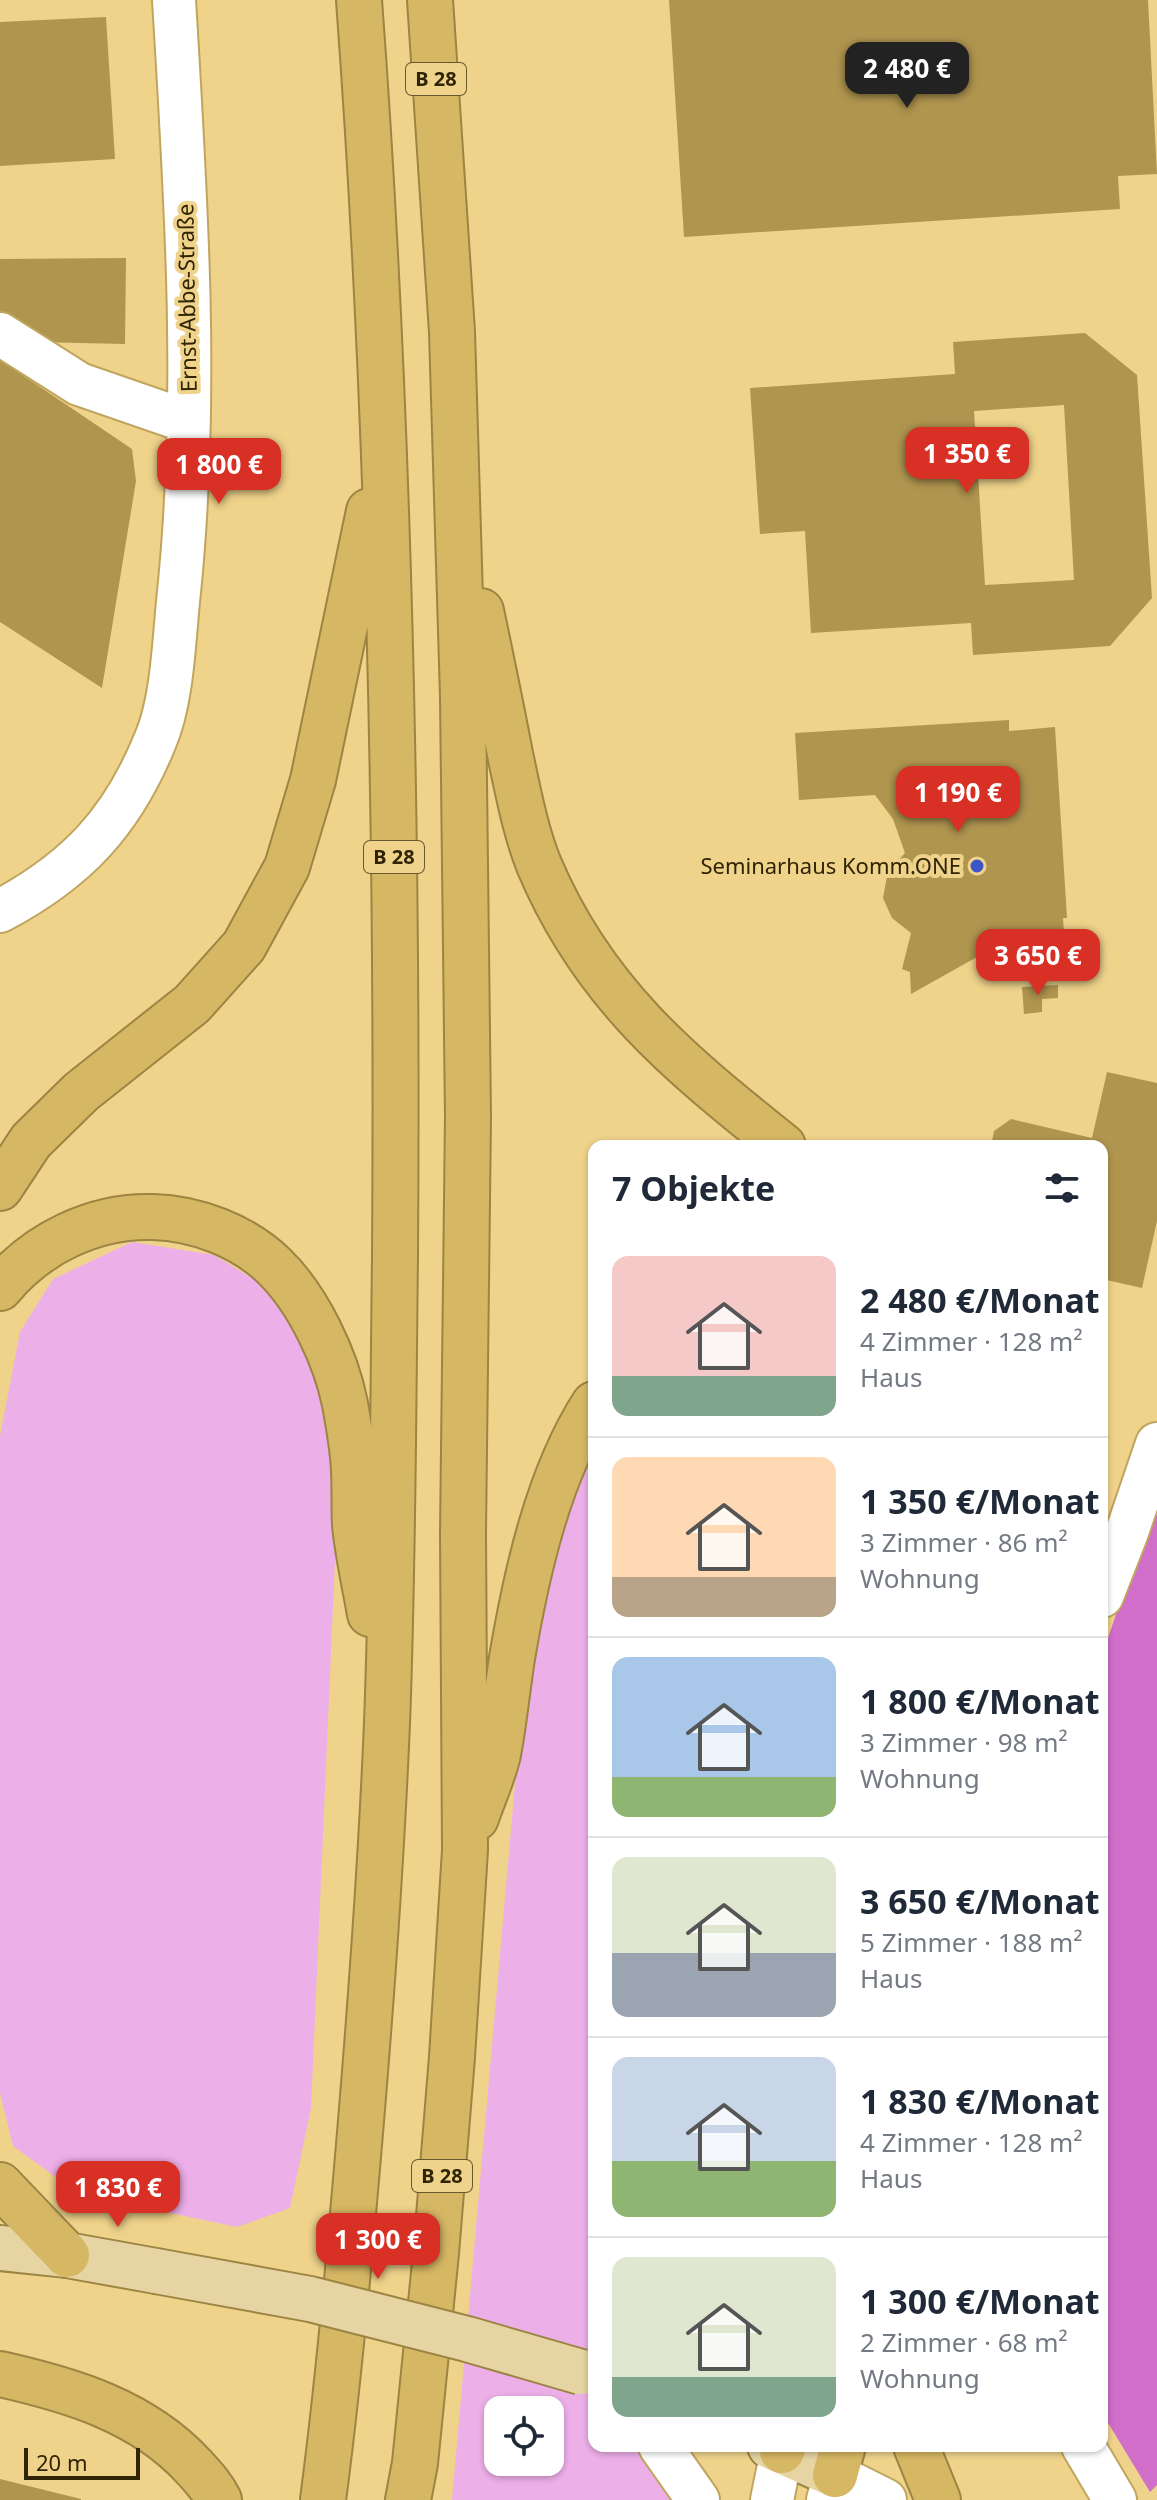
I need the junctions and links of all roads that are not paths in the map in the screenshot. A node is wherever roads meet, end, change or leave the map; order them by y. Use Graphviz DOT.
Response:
graph roads {
  1 [pos="174,0"];
  2 [pos="359,0"];
  3 [pos="430,0"];
  4 [pos="0,334"];
  5 [pos="189,422"];
  6 [pos="385,438"];
  7 [pos="458,499"];
  8 [pos="0,911"];
  9 [pos="776,1140"];
  10 [pos="0,1188"];
  11 [pos="0,1288"];
  12 [pos="588,1413"];
  13 [pos="1157,1444"];
  14 [pos="1108,1581"];
  15 [pos="387,1715"];
  16 [pos="465,1850"];
  17 [pos="0,2185"];
  18 [pos="0,2248"];
  19 [pos="67,2255"];
  20 [pos="0,2374"];
  21 [pos="588,2374"];
  22 [pos="664,2452"];
  23 [pos="778,2452"];
  24 [pos="788,2452"];
  25 [pos="918,2452"];
  26 [pos="1087,2452"];
  27 [pos="835,2474"];
  28 [pos="219,2500"];
  29 [pos="323,2500"];
  30 [pos="408,2500"];
  31 [pos="698,2500"];
  32 [pos="772,2500"];
  33 [pos="885,2500"];
  34 [pos="938,2500"];
  35 [pos="1115,2500"];
  1 -- 5 [label="street, Ernst-Abbe-Straße"];
  2 -- 6 [label="highway, B 28"];
  3 -- 7 [label="highway, B 28"];
  4 -- 5 [label="street"];
  5 -- 8 [label="street, Ernst-Abbe-Straße"];
  6 -- 10 [label="highway, B 28"];
  6 -- 15 [label="highway, B 28"];
  7 -- 9 [label="highway, B 28"];
  7 -- 16 [label="highway, B 28"];
  11 -- 15 [label="highway, B 28"];
  12 -- 16 [label="highway"];
  13 -- 14 [label="street"];
  15 -- 29 [label="highway, B 28"];
  16 -- 30 [label="highway, B 28"];
  17 -- 19 [label="highway"];
  18 -- 19 [label="main road"];
  19 -- 21 [label="main road, bridge"];
  20 -- 28 [label="highway"];
  22 -- 31 [label="street"];
  23 -- 32 [label="street"];
  24 -- 27 [label="main road"];
  25 -- 34 [label="highway"];
  26 -- 35 [label="street"];
  27 -- 33 [label="street"];
}
